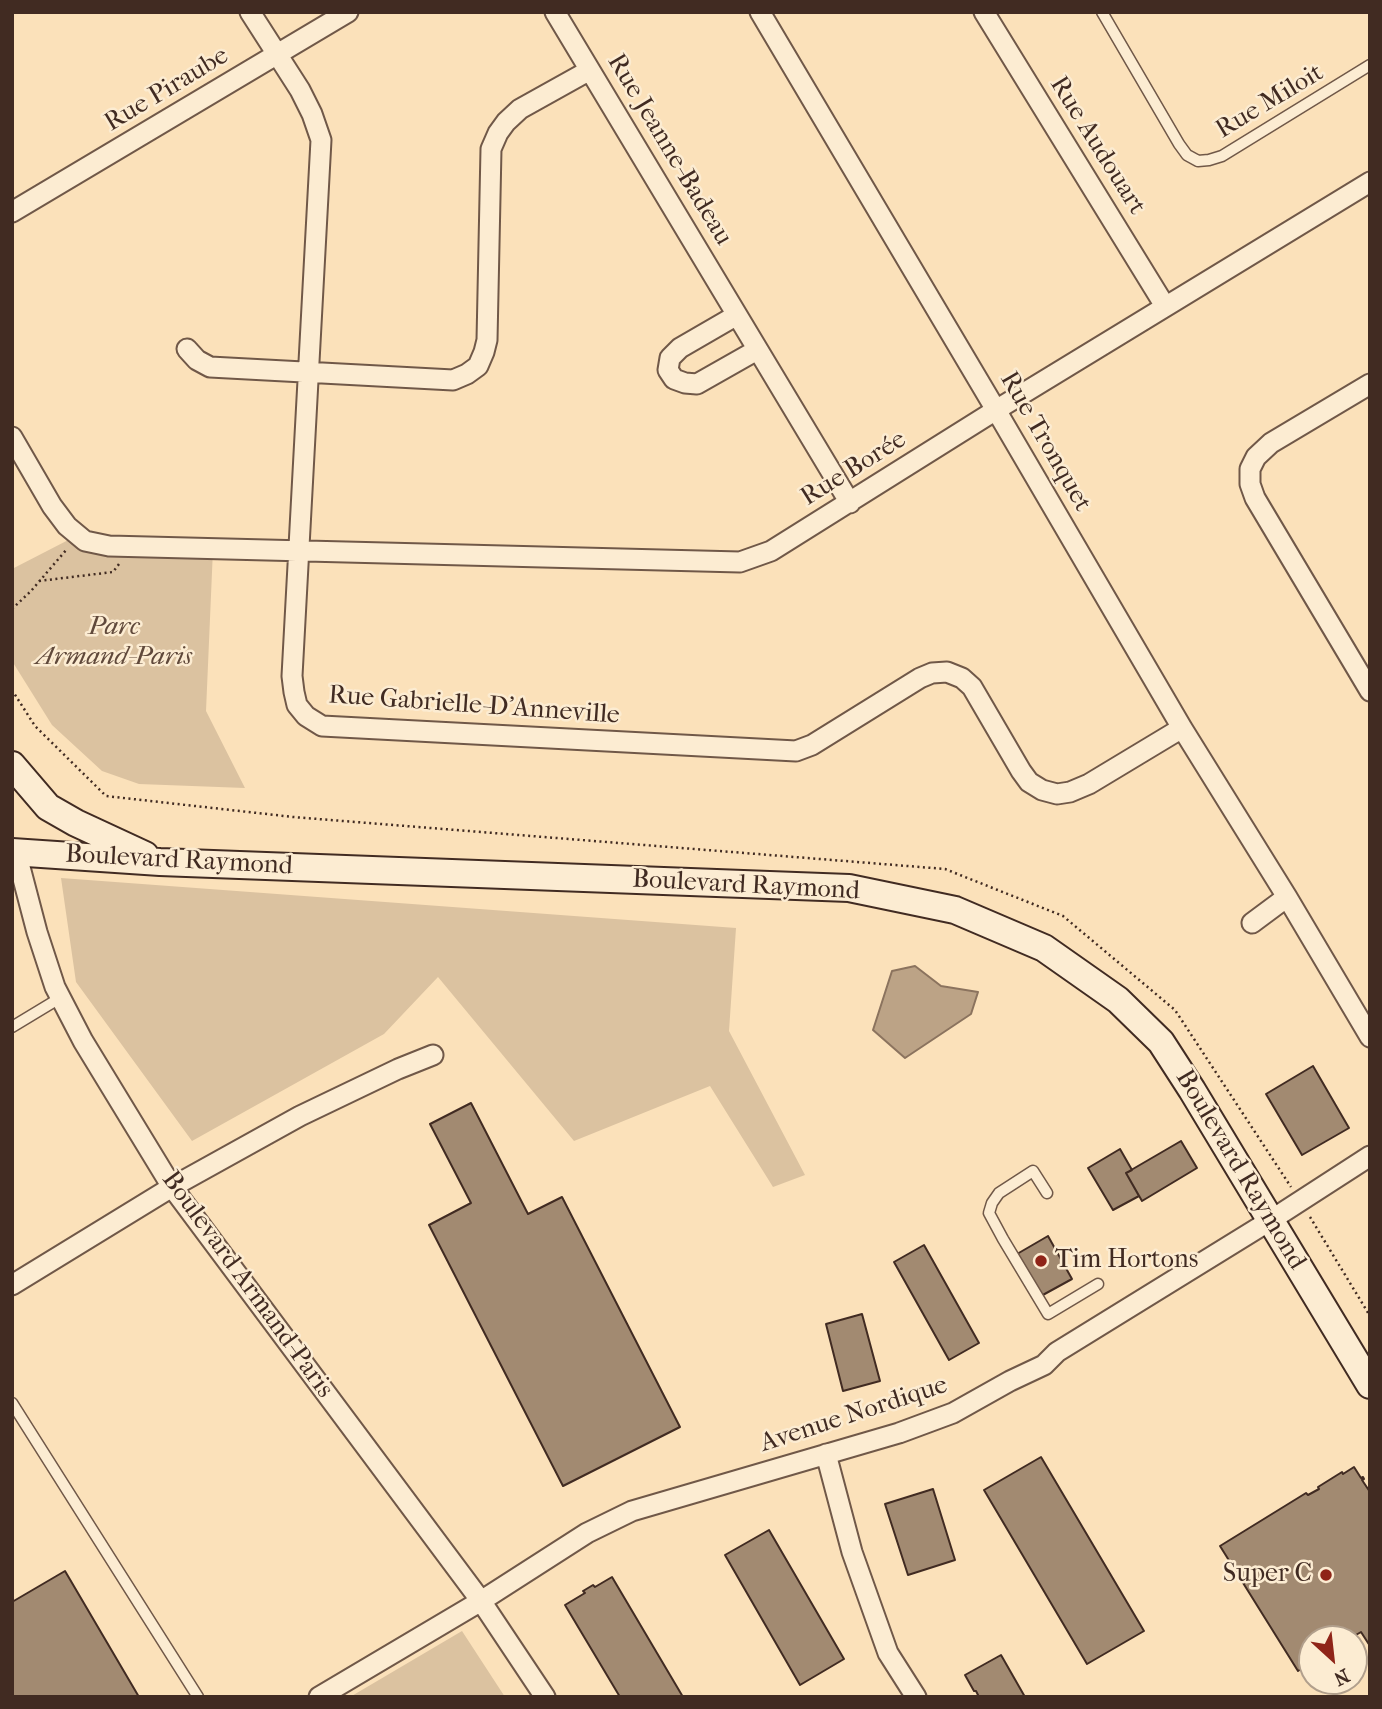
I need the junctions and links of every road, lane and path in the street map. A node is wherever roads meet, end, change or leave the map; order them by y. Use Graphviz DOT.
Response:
graph roads {
  1 [pos="250,12"];
  2 [pos="348,12"];
  3 [pos="555,12"];
  4 [pos="760,12"];
  5 [pos="984,12"];
  6 [pos="1101,12"];
  7 [pos="277,55"];
  8 [pos="1370,65"];
  9 [pos="590,70"];
  10 [pos="1370,182"];
  11 [pos="12,212"];
  12 [pos="1165,306"];
  13 [pos="737,316"];
  14 [pos="187,349"];
  15 [pos="757,350"];
  16 [pos="309,372"];
  17 [pos="1370,384"];
  18 [pos="996,410"];
  19 [pos="12,437"];
  20 [pos="850,503"];
  21 [pos="78,536"];
  22 [pos="131,547"];
  23 [pos="299,551"];
  24 [pos="39,581"];
  25 [pos="12,609"];
  26 [pos="12,690"];
  27 [pos="1370,691"];
  28 [pos="1182,728"];
  29 [pos="12,765"];
  30 [pos="13,848"];
  31 [pos="160,862"];
  32 [pos="1287,897"];
  33 [pos="1252,923"];
  34 [pos="60,998"];
  35 [pos="12,1027"];
  36 [pos="1370,1037"];
  37 [pos="433,1055"];
  38 [pos="1370,1156"];
  39 [pos="172,1187"];
  40 [pos="1047,1193"];
  41 [pos="1300,1201"];
  42 [pos="1271,1220"];
  43 [pos="1098,1284"];
  44 [pos="12,1285"];
  45 [pos="1370,1315"];
  46 [pos="1370,1385"];
  47 [pos="12,1403"];
  48 [pos="826,1454"];
  49 [pos="481,1601"];
  50 [pos="198,1697"];
  51 [pos="319,1697"];
  52 [pos="545,1697"];
  53 [pos="916,1697"];
  1 -- 7 [label="street, Rue Gabrielle-D'Anneville"];
  2 -- 7 [label="street, Rue Piraube"];
  3 -- 9 [label="street, Rue Jeanne-Badeau"];
  4 -- 18 [label="street, Rue Tronquet"];
  5 -- 12 [label="street, Rue Audouart"];
  6 -- 8 [label="lane, Rue Miloit"];
  7 -- 11 [label="street, Rue Piraube"];
  7 -- 16 [label="street, Rue Gabrielle-D'Anneville"];
  9 -- 13 [label="street, Rue Jeanne-Badeau"];
  9 -- 16 [label="street"];
  10 -- 12 [label="street, Rue Borée"];
  12 -- 18 [label="street, Rue Borée"];
  13 -- 15 [label="street, Rue Jeanne-Badeau"];
  13 -- 15 [label="street"];
  14 -- 16 [label="street"];
  15 -- 20 [label="street, Rue Jeanne-Badeau"];
  16 -- 23 [label="street, Rue Gabrielle-D'Anneville"];
  17 -- 27 [label="street"];
  18 -- 20 [label="street, Rue Borée"];
  18 -- 28 [label="street, Rue Tronquet"];
  19 -- 21 [label="street"];
  20 -- 23 [label="street, Rue Borée"];
  21 -- 22 [label="street"];
  21 -- 24 [label="path"];
  22 -- 23 [label="street"];
  22 -- 24 [label="path"];
  23 -- 28 [label="street, Rue Gabrielle-D'Anneville"];
  24 -- 25 [label="path"];
  26 -- 41 [label="path"];
  28 -- 32 [label="street, Rue Tronquet"];
  29 -- 31 [label="street"];
  30 -- 31 [label="street, Boulevard Raymond"];
  30 -- 34 [label="street, Boulevard Armand-Paris"];
  31 -- 42 [label="street, Boulevard Raymond"];
  32 -- 33 [label="street"];
  32 -- 36 [label="street, Rue Tronquet"];
  34 -- 35 [label="lane"];
  34 -- 39 [label="street, Boulevard Armand-Paris"];
  37 -- 39 [label="street"];
  38 -- 41 [label="street, Avenue Nordique"];
  39 -- 44 [label="street"];
  39 -- 49 [label="street, Boulevard Armand-Paris"];
  40 -- 43 [label="lane"];
  41 -- 42 [label="street, Avenue Nordique"];
  41 -- 45 [label="path"];
  42 -- 46 [label="street, Boulevard Raymond"];
  42 -- 48 [label="street, Avenue Nordique"];
  47 -- 50 [label="lane"];
  48 -- 49 [label="street, Avenue Nordique"];
  48 -- 53 [label="street"];
  49 -- 51 [label="street, Avenue Nordique"];
  49 -- 52 [label="street, Boulevard Armand-Paris"];
}
